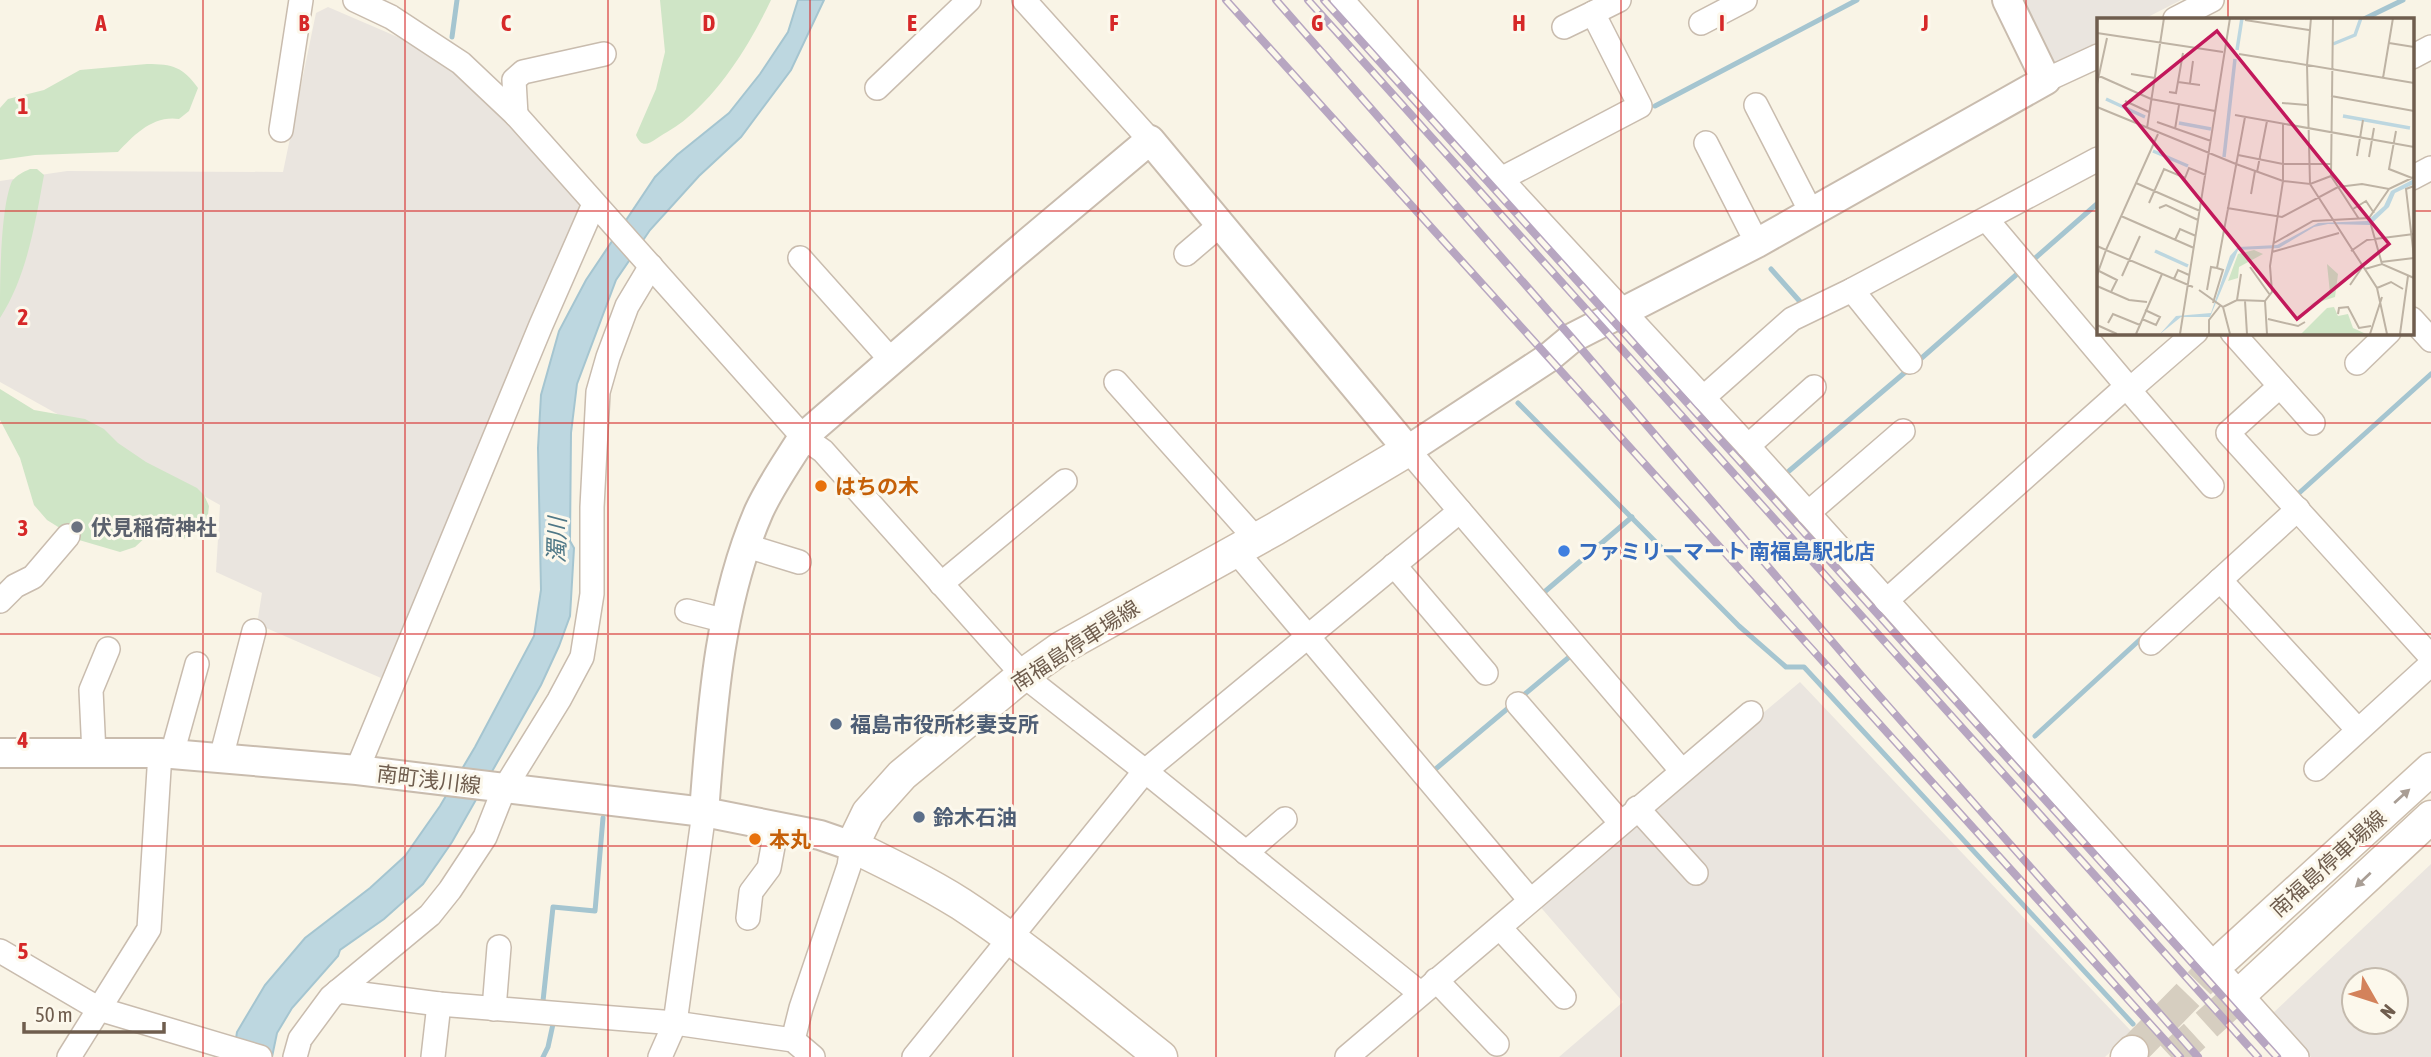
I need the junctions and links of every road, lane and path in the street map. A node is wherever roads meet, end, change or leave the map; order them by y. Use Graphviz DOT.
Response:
graph roads {
  1 [pos="301,0"];
  2 [pos="355,0"];
  3 [pos="969,0"];
  4 [pos="1024,0"];
  5 [pos="1342,0"];
  6 [pos="1619,0"];
  7 [pos="1745,0"];
  8 [pos="2007,0"];
  9 [pos="2212,0"];
  10 [pos="1593,13"];
  11 [pos="2177,18"];
  12 [pos="1701,23"];
  13 [pos="1564,27"];
  14 [pos="2431,47"];
  15 [pos="604,54"];
  16 [pos="2097,56"];
  17 [pos="2414,56"];
  18 [pos="2046,80"];
  19 [pos="877,88"];
  20 [pos="1756,105"];
  21 [pos="516,115"];
  22 [pos="281,130"];
  23 [pos="1150,141"];
  24 [pos="1706,143"];
  25 [pos="2097,160"];
  26 [pos="2431,168"];
  27 [pos="2414,177"];
  28 [pos="1500,179"];
  29 [pos="594,204"];
  30 [pos="1811,212"];
  31 [pos="1987,220"];
  32 [pos="1220,225"];
  33 [pos="1757,243"];
  34 [pos="1186,254"];
  35 [pos="800,258"];
  36 [pos="646,261"];
  37 [pos="1852,290"];
  38 [pos="1623,310"];
  39 [pos="2414,321"];
  40 [pos="2194,334"];
  41 [pos="2234,334"];
  42 [pos="2387,334"];
  43 [pos="2431,341"];
  44 [pos="892,360"];
  45 [pos="1910,362"];
  46 [pos="2357,363"];
  47 [pos="1116,382"];
  48 [pos="2280,386"];
  49 [pos="1814,387"];
  50 [pos="2128,388"];
  51 [pos="1703,398"];
  52 [pos="2313,423"];
  53 [pos="1903,431"];
  54 [pos="803,438"];
  55 [pos="1748,446"];
  56 [pos="1408,450"];
  57 [pos="1065,481"];
  58 [pos="2212,486"];
  59 [pos="2298,509"];
  60 [pos="1460,511"];
  61 [pos="1808,513"];
  62 [pos="68,536"];
  63 [pos="1246,545"];
  64 [pos="747,546"];
  65 [pos="799,562"];
  66 [pos="1394,565"];
  67 [pos="2220,580"];
  68 [pos="941,584"];
  69 [pos="0,600"];
  70 [pos="1886,601"];
  71 [pos="687,611"];
  72 [pos="726,621"];
  73 [pos="254,631"];
  74 [pos="1308,636"];
  75 [pos="2151,643"];
  76 [pos="108,649"];
  77 [pos="2431,657"];
  78 [pos="197,664"];
  79 [pos="2431,664"];
  80 [pos="1486,673"];
  81 [pos="1023,676"];
  82 [pos="1518,704"];
  83 [pos="1751,713"];
  84 [pos="2358,730"];
  85 [pos="0,753"];
  86 [pos="94,754"];
  87 [pos="166,754"];
  88 [pos="221,758"];
  89 [pos="2316,769"];
  90 [pos="2431,769"];
  91 [pos="357,770"];
  92 [pos="1681,770"];
  93 [pos="1145,771"];
  94 [pos="500,788"];
  95 [pos="704,811"];
  96 [pos="1629,815"];
  97 [pos="2431,817"];
  98 [pos="1285,819"];
  99 [pos="777,825"];
  100 [pos="852,846"];
  101 [pos="1246,853"];
  102 [pos="1696,873"];
  103 [pos="1530,900"];
  104 [pos="747,918"];
  105 [pos="1500,928"];
  106 [pos="1011,939"];
  107 [pos="499,947"];
  108 [pos="0,951"];
  109 [pos="2225,957"];
  110 [pos="2249,986"];
  111 [pos="1428,987"];
  112 [pos="338,991"];
  113 [pos="1564,997"];
  114 [pos="439,1004"];
  115 [pos="99,1009"];
  116 [pos="494,1009"];
  117 [pos="675,1023"];
  118 [pos="793,1041"];
  119 [pos="1497,1044"];
  120 [pos="1363,1053"];
  121 [pos="69,1057"];
  122 [pos="260,1057"];
  123 [pos="295,1057"];
  124 [pos="433,1057"];
  125 [pos="660,1057"];
  126 [pos="813,1057"];
  127 [pos="914,1057"];
  128 [pos="1161,1057"];
  129 [pos="2297,1057"];
  1 -- 22 [label="street"];
  2 -- 21 [label="street"];
  3 -- 19 [label="street"];
  4 -- 23 [label="street"];
  5 -- 28 [label="street"];
  6 -- 10 [label="street"];
  7 -- 12 [label="street"];
  8 -- 18 [label="street"];
  9 -- 11 [label="street"];
  10 -- 13 [label="street"];
  10 -- 28 [label="street"];
  14 -- 17 [label="street"];
  15 -- 21 [label="street"];
  16 -- 18 [label="street"];
  18 -- 30 [label="street"];
  20 -- 30 [label="street"];
  21 -- 29 [label="street"];
  23 -- 32 [label="street"];
  23 -- 44 [label="street"];
  24 -- 33 [label="street"];
  25 -- 31 [label="street"];
  26 -- 27 [label="street"];
  28 -- 38 [label="street"];
  29 -- 36 [label="street"];
  29 -- 91 [label="street"];
  30 -- 33 [label="street"];
  31 -- 37 [label="street"];
  31 -- 50 [label="street"];
  32 -- 34 [label="street"];
  32 -- 56 [label="street"];
  33 -- 38 [label="street"];
  35 -- 44 [label="street"];
  36 -- 54 [label="street"];
  36 -- 94 [label="street"];
  37 -- 45 [label="street"];
  37 -- 51 [label="street"];
  38 -- 51 [label="street"];
  38 -- 56 [label="street"];
  39 -- 43 [label="street"];
  40 -- 50 [label="street"];
  41 -- 48 [label="street"];
  42 -- 46 [label="street"];
  44 -- 54 [label="street"];
  47 -- 63 [label="street"];
  48 -- 52 [label="street"];
  48 -- 59 [label="street"];
  49 -- 55 [label="street"];
  50 -- 58 [label="street"];
  50 -- 70 [label="street"];
  51 -- 55 [label="street"];
  53 -- 61 [label="street"];
  54 -- 64 [label="street"];
  54 -- 68 [label="street"];
  55 -- 61 [label="street"];
  56 -- 60 [label="street"];
  56 -- 63 [label="main road, 南福島停車場線"];
  57 -- 68 [label="street"];
  59 -- 67 [label="street"];
  59 -- 77 [label="street"];
  60 -- 66 [label="street"];
  60 -- 92 [label="street"];
  61 -- 70 [label="street"];
  62 -- 69 [label="street"];
  63 -- 74 [label="street"];
  63 -- 81 [label="main road, 南福島停車場線"];
  64 -- 65 [label="street"];
  64 -- 72 [label="street"];
  66 -- 74 [label="street"];
  66 -- 80 [label="street"];
  67 -- 75 [label="street"];
  67 -- 84 [label="street"];
  68 -- 81 [label="street"];
  70 -- 129 [label="street"];
  71 -- 72 [label="street"];
  72 -- 95 [label="street"];
  73 -- 88 [label="street"];
  74 -- 93 [label="street"];
  74 -- 103 [label="street"];
  76 -- 86 [label="street"];
  78 -- 87 [label="street"];
  79 -- 84 [label="street"];
  81 -- 93 [label="street"];
  81 -- 100 [label="main road, 南福島停車場線"];
  82 -- 96 [label="street"];
  83 -- 92 [label="street"];
  84 -- 89 [label="street"];
  85 -- 86 [label="street, 南町浅川線"];
  86 -- 87 [label="street, 南町浅川線"];
  87 -- 88 [label="street, 南町浅川線"];
  87 -- 115 [label="street"];
  88 -- 91 [label="street, 南町浅川線"];
  109 -- 90 [label="main road, 南福島停車場線, one-way"];
  91 -- 94 [label="street, 南町浅川線"];
  92 -- 96 [label="street"];
  93 -- 101 [label="street"];
  93 -- 106 [label="street"];
  94 -- 95 [label="street, 南町浅川線"];
  94 -- 112 [label="street"];
  95 -- 99 [label="street, 南町浅川線"];
  95 -- 117 [label="street"];
  96 -- 102 [label="street"];
  96 -- 103 [label="street"];
  97 -- 110 [label="main road, 南福島停車場線, one-way"];
  98 -- 101 [label="street"];
  99 -- 100 [label="street, 南町浅川線"];
  99 -- 104 [label="street"];
  100 -- 106 [label="main road"];
  100 -- 118 [label="street"];
  101 -- 111 [label="street"];
  103 -- 105 [label="street"];
  105 -- 111 [label="street"];
  105 -- 113 [label="street"];
  106 -- 127 [label="street"];
  106 -- 128 [label="main road"];
  107 -- 116 [label="street"];
  108 -- 115 [label="street"];
  111 -- 119 [label="street"];
  111 -- 120 [label="street"];
  112 -- 114 [label="street"];
  112 -- 123 [label="street"];
  114 -- 116 [label="street"];
  114 -- 124 [label="street"];
  115 -- 121 [label="street"];
  115 -- 122 [label="street"];
  116 -- 117 [label="street"];
  117 -- 118 [label="street"];
  117 -- 125 [label="street"];
  118 -- 126 [label="street"];
}
